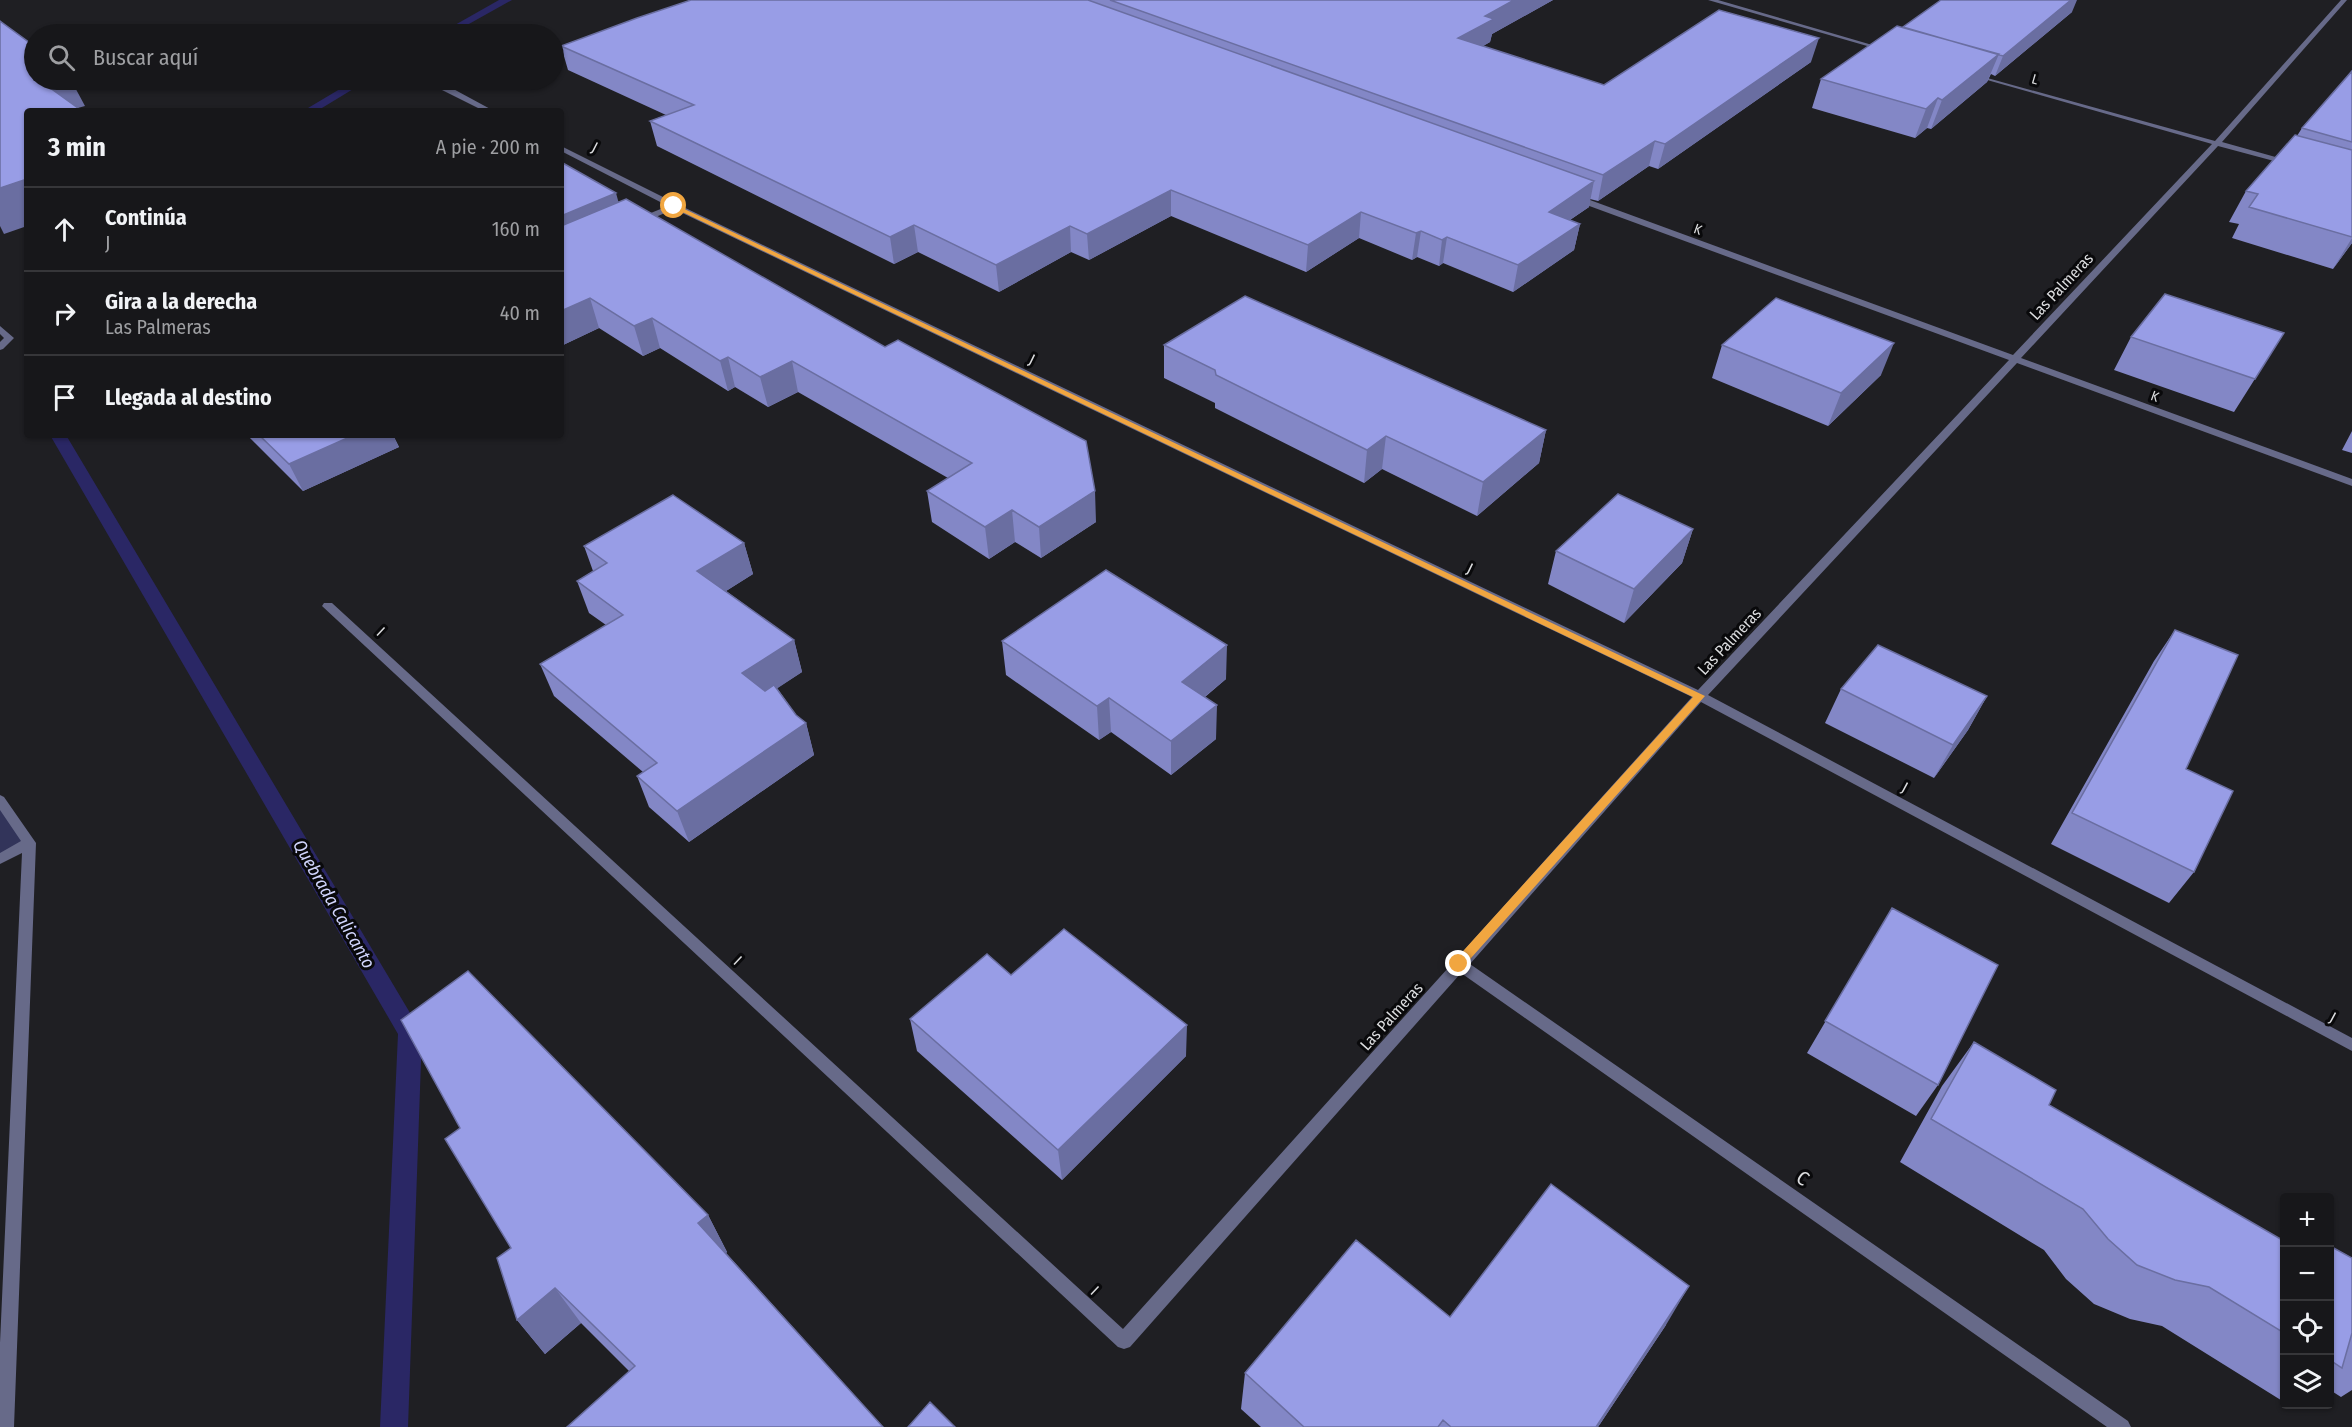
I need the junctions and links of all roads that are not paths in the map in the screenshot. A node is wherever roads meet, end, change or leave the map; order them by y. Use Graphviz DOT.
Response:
graph roads {
  1 [pos="1711,0"];
  2 [pos="2344,0"];
  3 [pos="1895,52"];
  4 [pos="1964,72"];
  5 [pos="449,90"];
  6 [pos="484,108"];
  7 [pos="2217,143"];
  8 [pos="564,150"];
  9 [pos="2296,165"];
  10 [pos="1570,196"];
  11 [pos="674,206"];
  12 [pos="633,223"];
  13 [pos="0,329"];
  14 [pos="0,347"];
  15 [pos="2016,359"];
  16 [pos="2352,483"];
  17 [pos="328,606"];
  18 [pos="1700,696"];
  19 [pos="0,800"];
  20 [pos="29,843"];
  21 [pos="0,859"];
  22 [pos="1459,964"];
  23 [pos="2352,1045"];
  24 [pos="1124,1341"];
  25 [pos="5,1427"];
  26 [pos="2122,1427"];
  1 -- 3 [label="street"];
  2 -- 7 [label="street, Las Palmeras"];
  4 -- 7 [label="street, L"];
  5 -- 6 [label="street"];
  7 -- 9 [label="street, L"];
  7 -- 15 [label="street, Las Palmeras"];
  8 -- 11 [label="street, J"];
  10 -- 15 [label="street, K"];
  11 -- 12 [label="street"];
  11 -- 18 [label="street, J"];
  13 -- 14 [label="street"];
  15 -- 16 [label="street, K"];
  15 -- 18 [label="street, Las Palmeras"];
  17 -- 24 [label="street, I"];
  18 -- 22 [label="street, Las Palmeras"];
  18 -- 23 [label="street, J"];
  19 -- 20 [label="street"];
  20 -- 21 [label="street"];
  20 -- 25 [label="street"];
  22 -- 24 [label="street, Las Palmeras"];
  22 -- 26 [label="street, C"];
}
